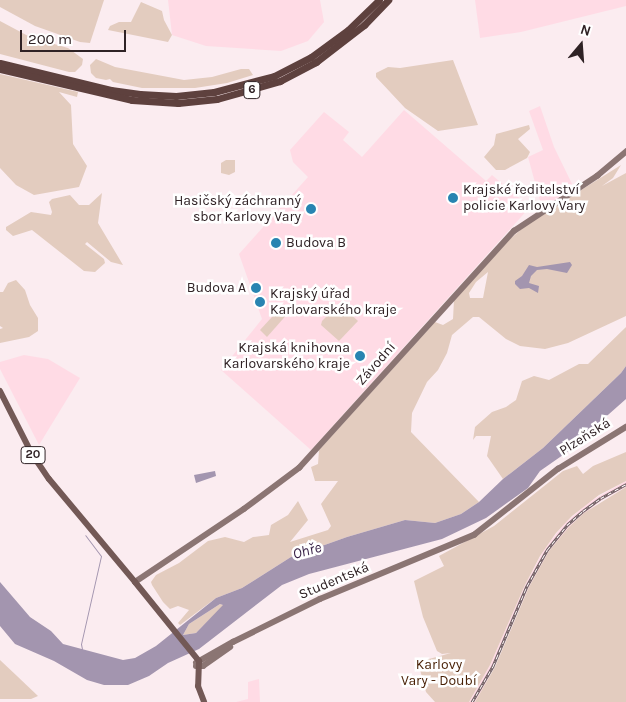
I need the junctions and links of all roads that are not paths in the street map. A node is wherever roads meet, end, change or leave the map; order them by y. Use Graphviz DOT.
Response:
graph roads {
  1 [pos="379,0"];
  2 [pos="388,0"];
  3 [pos="0,63"];
  4 [pos="0,69"];
  5 [pos="73,84"];
  6 [pos="90,88"];
  7 [pos="626,152"];
  8 [pos="0,391"];
  9 [pos="626,427"];
  10 [pos="442,549"];
  11 [pos="135,582"];
  12 [pos="197,663"];
  13 [pos="197,687"];
  14 [pos="203,702"];
  1 -- 6 [label="highway, 6"];
  2 -- 6 [label="highway, 6"];
  3 -- 5 [label="highway, 6"];
  4 -- 5 [label="highway, 6"];
  5 -- 6 [label="highway, 6"];
  7 -- 11 [label="street, Závodní"];
  8 -- 11 [label="main road, 20"];
  9 -- 10 [label="street, Plzeňská"];
  10 -- 12 [label="street, Studentská"];
  11 -- 12 [label="main road, 20"];
  12 -- 13 [label="main road"];
  12 -- 13 [label="main road"];
  13 -- 14 [label="main road"];
}
